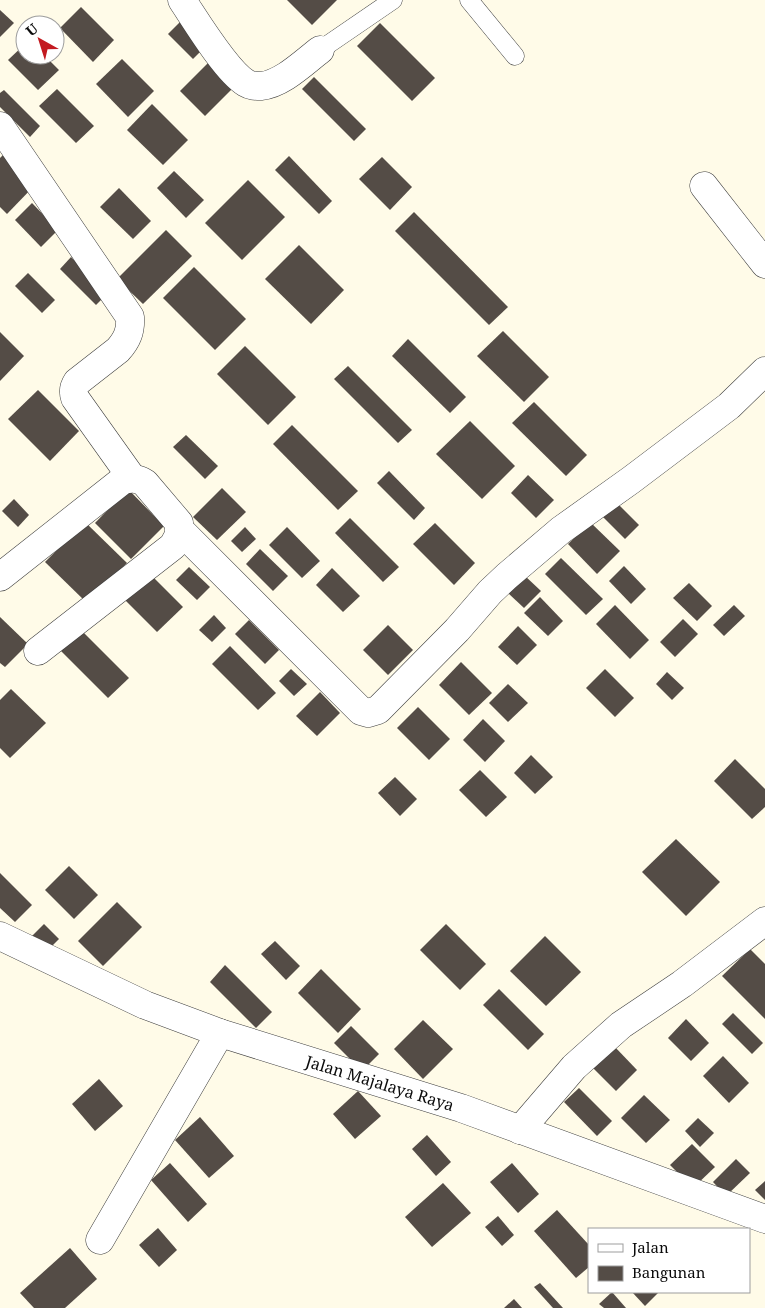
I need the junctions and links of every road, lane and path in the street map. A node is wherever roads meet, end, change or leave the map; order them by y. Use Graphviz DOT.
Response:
graph roads {
  1 [pos="182,0"];
  2 [pos="393,0"];
  3 [pos="470,0"];
  4 [pos="320,50"];
  5 [pos="515,56"];
  6 [pos="0,126"];
  7 [pos="704,186"];
  8 [pos="765,264"];
  9 [pos="765,371"];
  10 [pos="132,478"];
  11 [pos="180,530"];
  12 [pos="0,576"];
  13 [pos="38,651"];
  14 [pos="765,921"];
  15 [pos="0,936"];
  16 [pos="220,1033"];
  17 [pos="520,1130"];
  18 [pos="765,1219"];
  19 [pos="100,1240"];
  1 -- 4 [label="street"];
  2 -- 4 [label="lane"];
  3 -- 5 [label="lane"];
  6 -- 10 [label="street"];
  7 -- 8 [label="street"];
  9 -- 11 [label="street"];
  10 -- 11 [label="street"];
  10 -- 12 [label="street"];
  11 -- 13 [label="street"];
  14 -- 17 [label="street"];
  15 -- 16 [label="street, Jalan Majalaya Raya"];
  16 -- 17 [label="street, Jalan Majalaya Raya"];
  16 -- 19 [label="street"];
  17 -- 18 [label="street, Jalan Majalaya Raya"];
}
